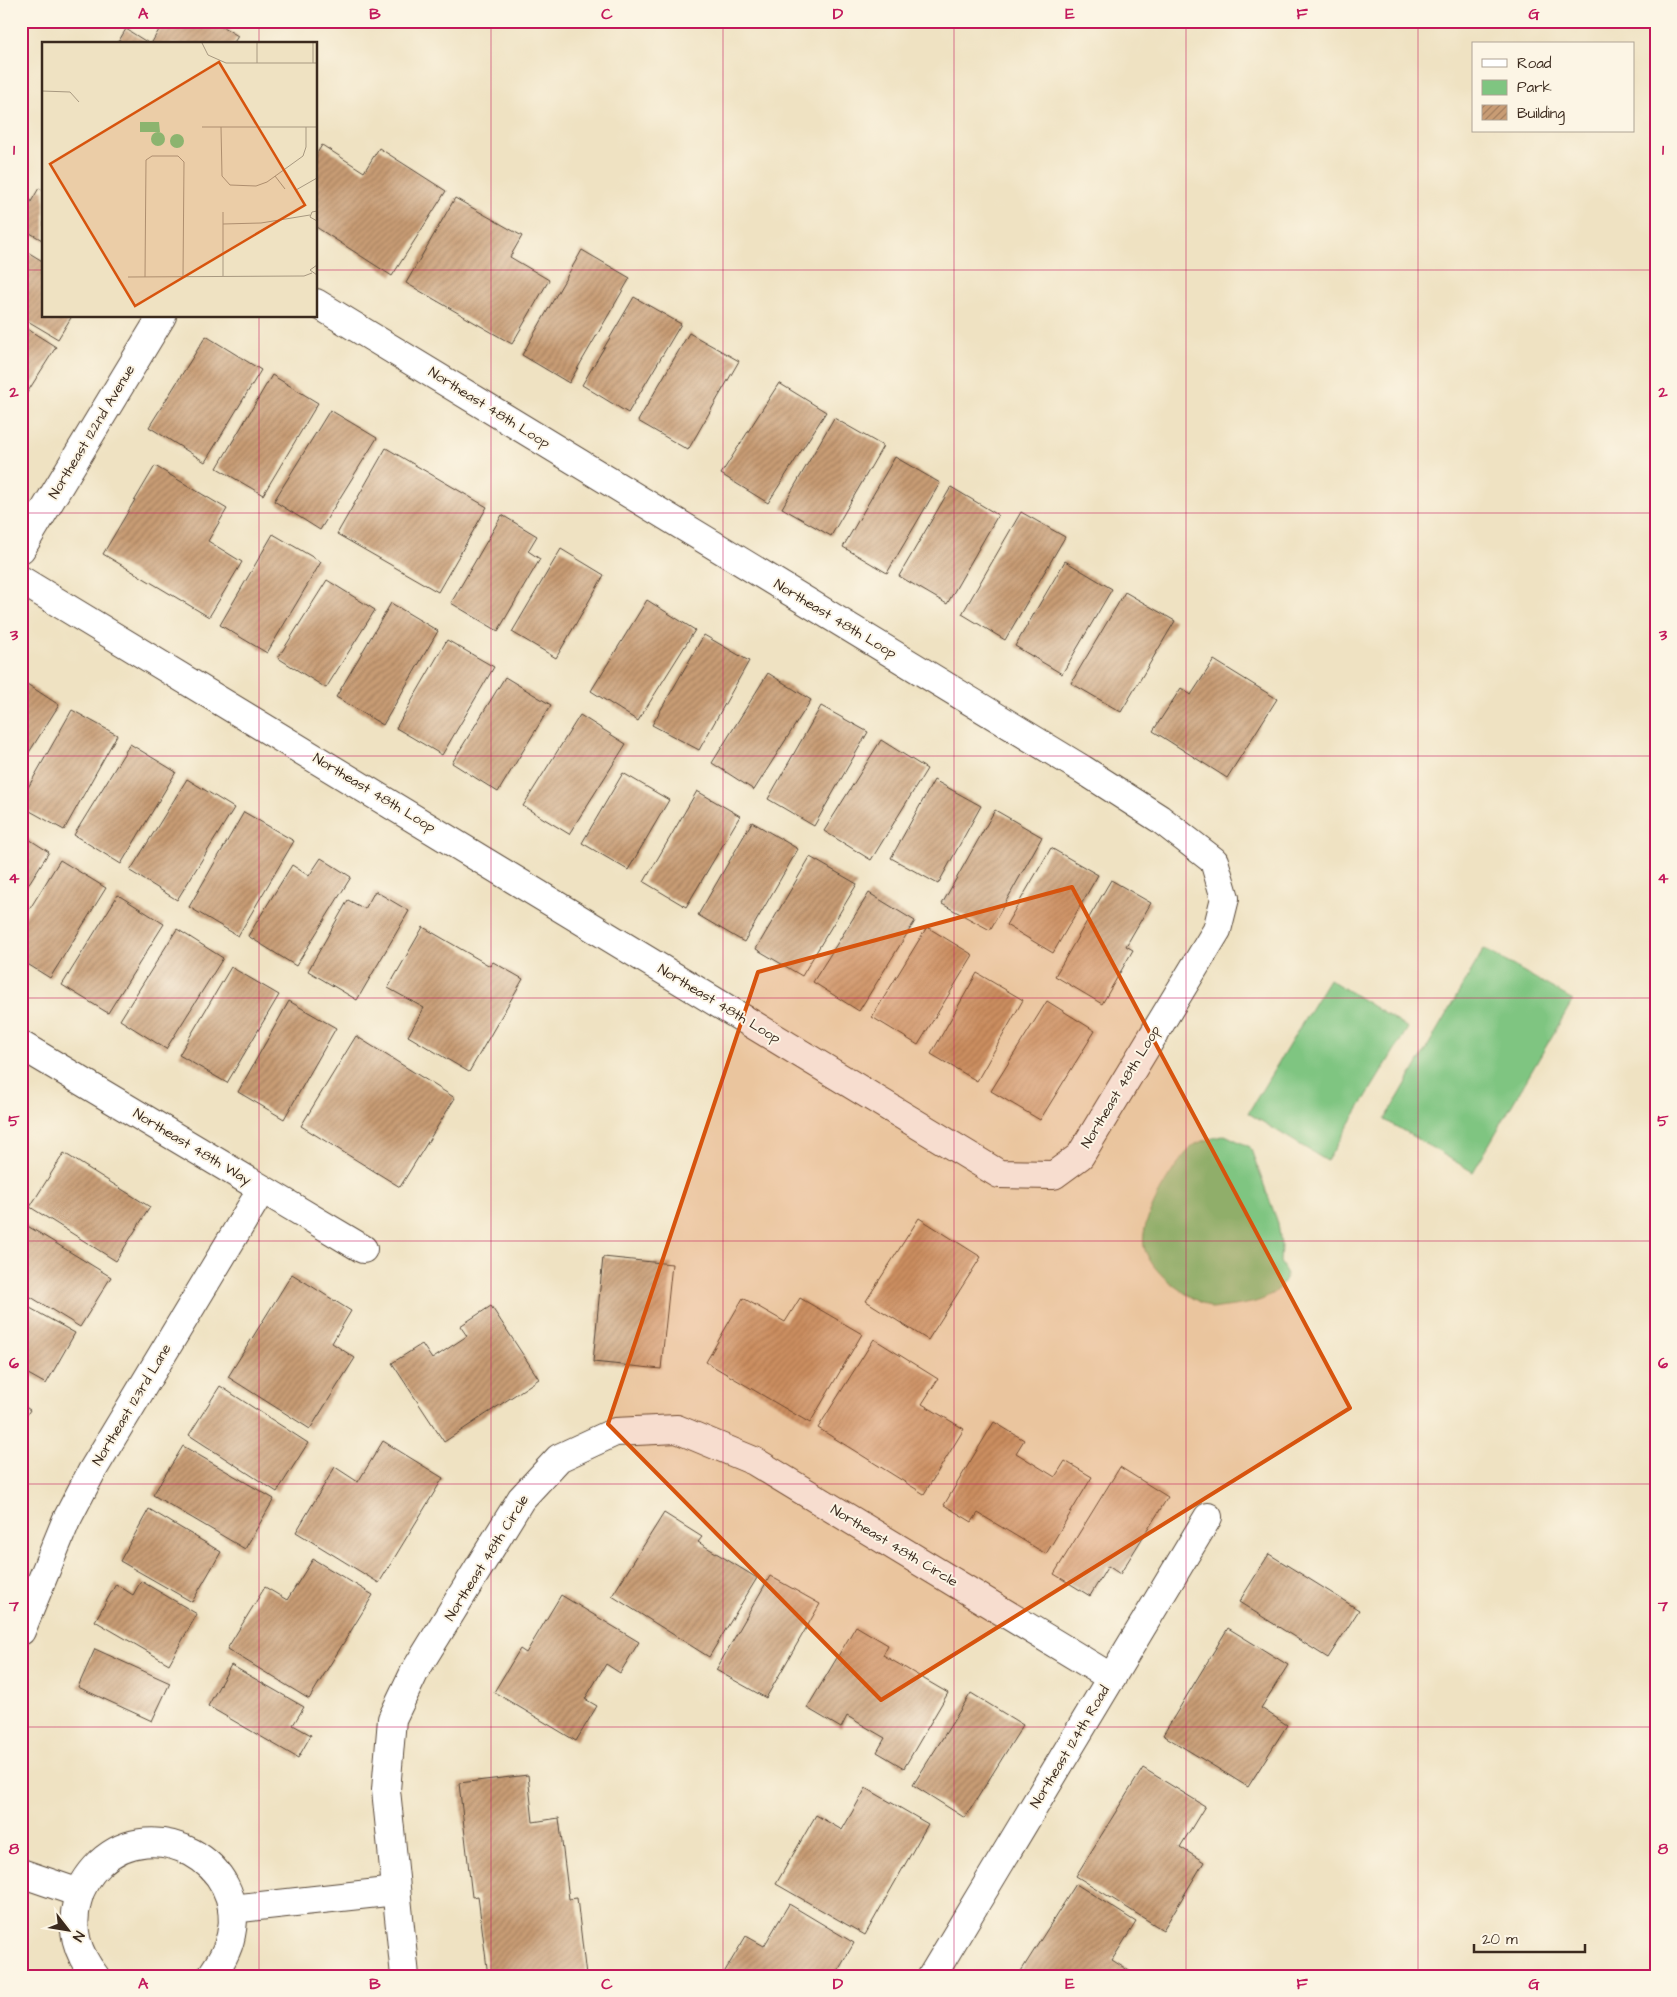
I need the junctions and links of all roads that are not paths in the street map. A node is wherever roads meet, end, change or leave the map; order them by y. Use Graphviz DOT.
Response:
graph roads {
  1 [pos="318,304"];
  2 [pos="161,318"];
  3 [pos="21,549"];
  4 [pos="21,580"];
  5 [pos="21,1045"];
  6 [pos="262,1189"];
  7 [pos="363,1249"];
  8 [pos="1208,1517"];
  9 [pos="21,1631"];
  10 [pos="1112,1678"];
  11 [pos="21,1873"];
  12 [pos="396,1891"];
  13 [pos="79,1893"];
  14 [pos="232,1909"];
  15 [pos="95,1976"];
  16 [pos="211,1976"];
  17 [pos="405,1976"];
  18 [pos="932,1976"];
  1 -- 4 [label="street, Northeast 48th Loop"];
  2 -- 3 [label="street, Northeast 122nd Avenue"];
  5 -- 6 [label="street, Northeast 48th Way"];
  6 -- 7 [label="street, Northeast 48th Way"];
  6 -- 9 [label="street, Northeast 123rd Lane"];
  8 -- 10 [label="street, Northeast 124th Road"];
  10 -- 12 [label="street, Northeast 48th Circle"];
  10 -- 18 [label="street, Northeast 124th Road"];
  11 -- 13 [label="street"];
  12 -- 14 [label="street"];
  12 -- 17 [label="street, Northeast 48th Circle"];
  13 -- 14 [label="street"];
  13 -- 15 [label="street"];
  14 -- 16 [label="street"];
}
